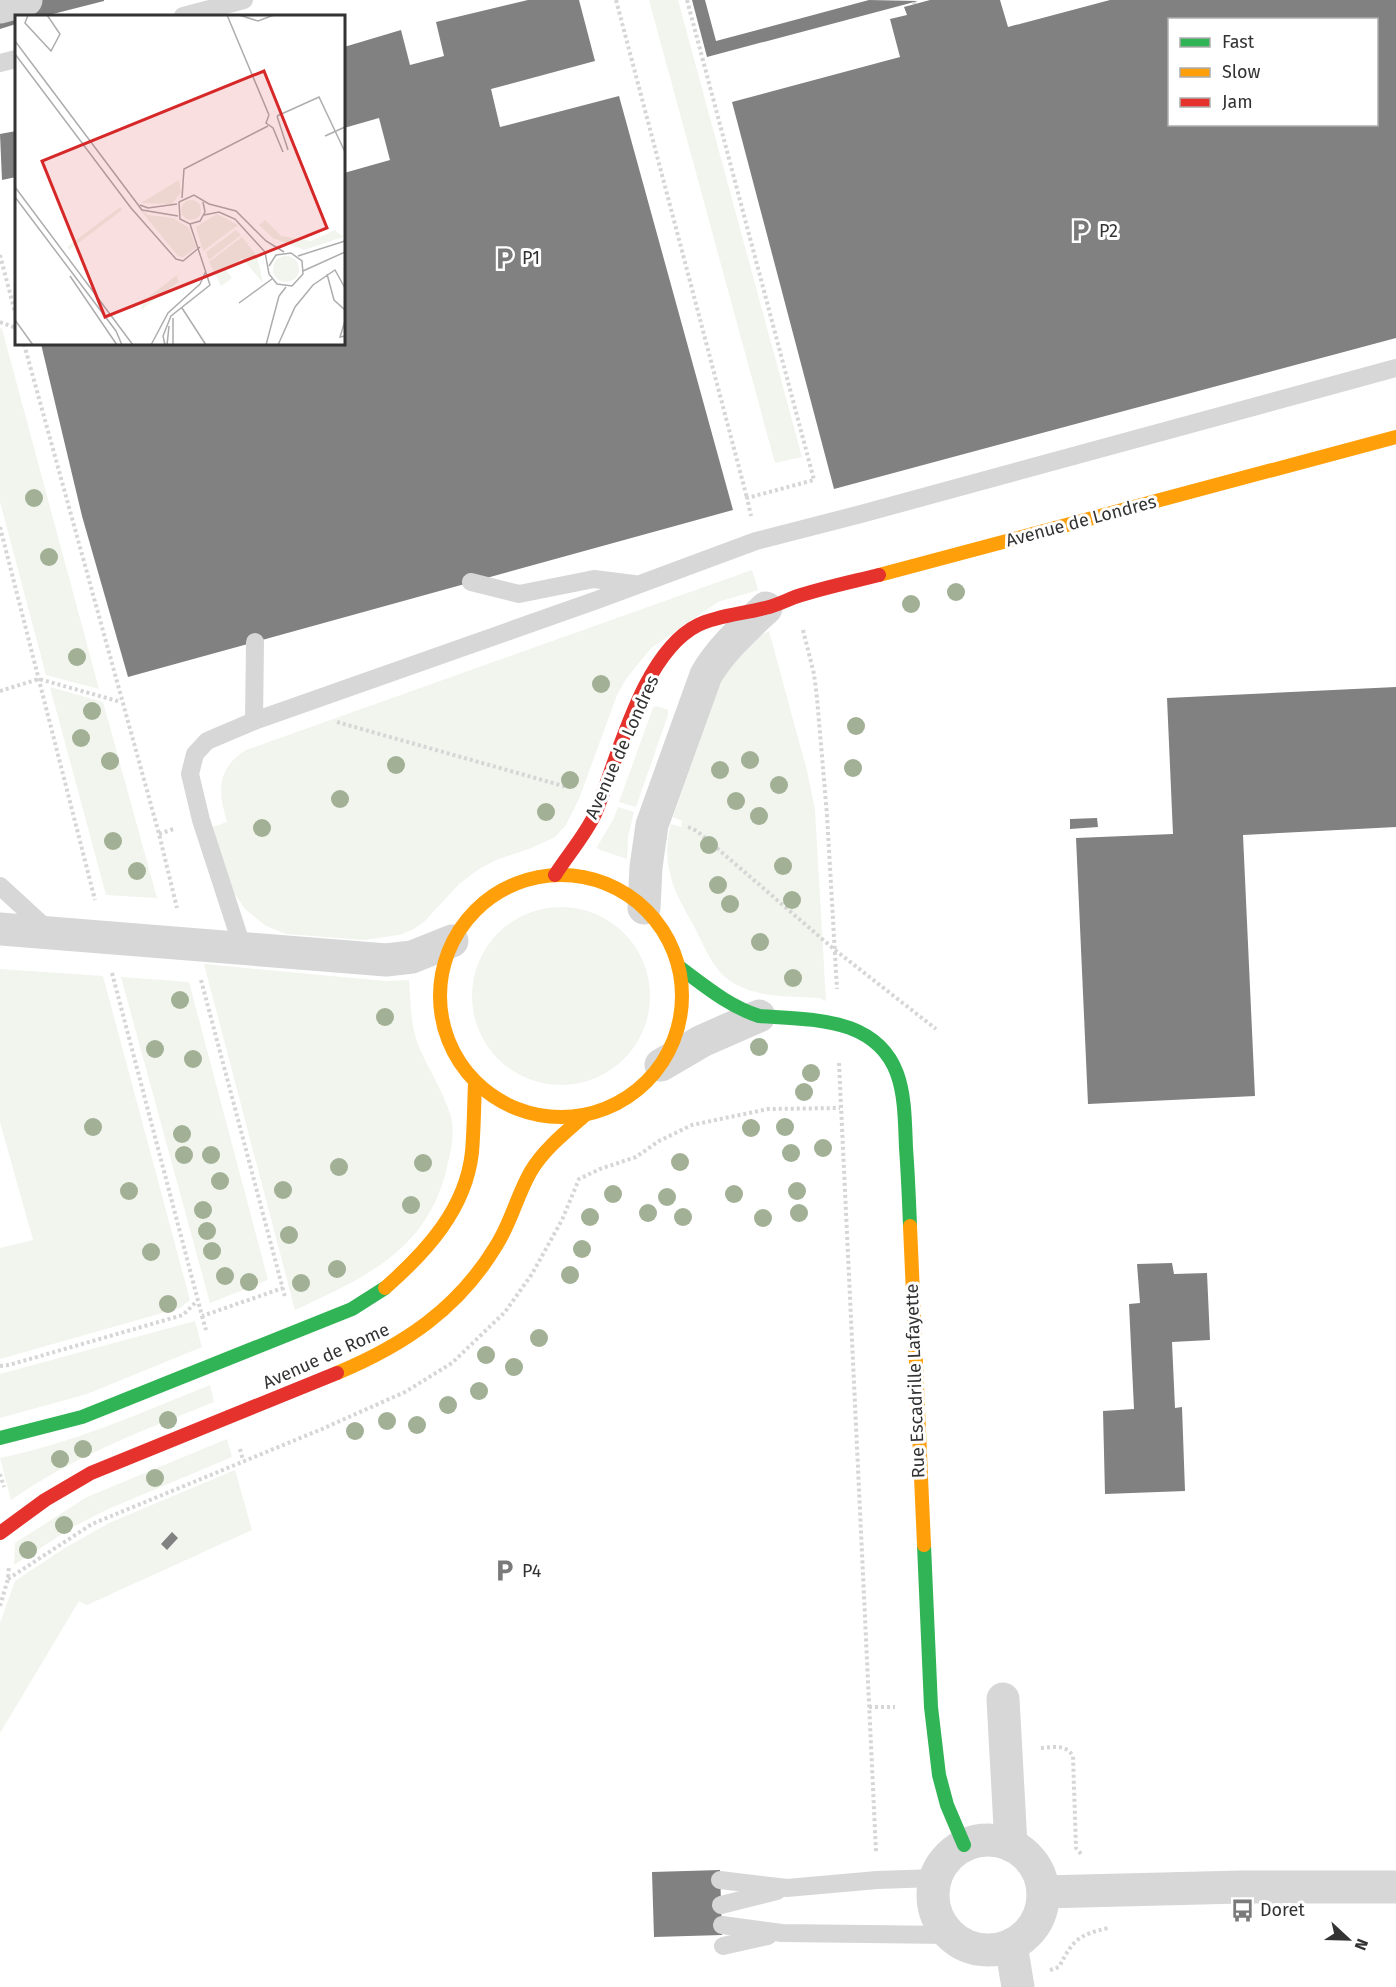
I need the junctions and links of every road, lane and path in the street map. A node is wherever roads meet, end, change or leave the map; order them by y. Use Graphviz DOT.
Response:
graph roads {
  1 [pos="26,0"];
  2 [pos="244,0"];
  3 [pos="616,0"];
  4 [pos="687,0"];
  5 [pos="0,7"];
  6 [pos="187,15"];
  7 [pos="15,59"];
  8 [pos="0,63"];
  9 [pos="0,255"];
  10 [pos="15,312"];
  11 [pos="0,322"];
  12 [pos="15,328"];
  13 [pos="24,345"];
  14 [pos="1396,368"];
  15 [pos="1396,437"];
  16 [pos="747,498"];
  17 [pos="0,527"];
  18 [pos="756,540"];
  19 [pos="471,582"];
  20 [pos="639,584"];
  21 [pos="781,603"];
  22 [pos="255,642"];
  23 [pos="39,679"];
  24 [pos="0,691"];
  25 [pos="122,702"];
  26 [pos="330,720"];
  27 [pos="254,721"];
  28 [pos="572,789"];
  29 [pos="681,824"];
  30 [pos="555,874"];
  31 [pos="0,886"];
  32 [pos="96,904"];
  33 [pos="644,908"];
  34 [pos="0,928"];
  35 [pos="52,934"];
  36 [pos="452,941"];
  37 [pos="185,944"];
  38 [pos="243,949"];
  39 [pos="835,950"];
  40 [pos="678,967"];
  41 [pos="111,969"];
  42 [pos="759,1016"];
  43 [pos="838,1023"];
  44 [pos="936,1029"];
  45 [pos="661,1065"];
  46 [pos="475,1083"];
  47 [pos="585,1115"];
  48 [pos="282,1288"];
  49 [pos="197,1301"];
  50 [pos="294,1331"];
  51 [pos="0,1366"];
  52 [pos="232,1416"];
  53 [pos="0,1438"];
  54 [pos="243,1460"];
  55 [pos="0,1533"];
  56 [pos="1003,1700"];
  57 [pos="964,1845"];
  58 [pos="1011,1845"];
  59 [pos="936,1878"];
  60 [pos="720,1880"];
  61 [pos="877,1880"];
  62 [pos="1396,1887"];
  63 [pos="787,1888"];
  64 [pos="1043,1892"];
  65 [pos="721,1905"];
  66 [pos="722,1925"];
  67 [pos="1113,1927"];
  68 [pos="782,1932"];
  69 [pos="950,1935"];
  70 [pos="1011,1945"];
  71 [pos="723,1946"];
  72 [pos="1018,1983"];
  1 -- 5 [label="street"];
  2 -- 6 [label="lane"];
  3 -- 16 [label="path"];
  4 -- 16 [label="path"];
  7 -- 8 [label="lane"];
  9 -- 10 [label="path"];
  11 -- 12 [label="path"];
  13 -- 25 [label="path"];
  14 -- 18 [label="lane"];
  15 -- 21 [label="main road, Avenue de Londres"];
  16 -- 18 [label="path"];
  17 -- 23 [label="path"];
  18 -- 20 [label="lane"];
  19 -- 20 [label="lane"];
  20 -- 27 [label="lane"];
  21 -- 30 [label="main road, Avenue de Londres"];
  21 -- 33 [label="street, Avenue de Londres"];
  21 -- 39 [label="path"];
  22 -- 27 [label="lane"];
  23 -- 24 [label="path"];
  23 -- 25 [label="path"];
  23 -- 32 [label="path"];
  25 -- 37 [label="path"];
  26 -- 28 [label="path"];
  27 -- 38 [label="lane"];
  29 -- 39 [label="path"];
  30 -- 33 [label="main road"];
  30 -- 36 [label="main road"];
  31 -- 35 [label="lane"];
  33 -- 40 [label="main road"];
  34 -- 35 [label="street"];
  35 -- 37 [label="street"];
  36 -- 38 [label="street"];
  36 -- 46 [label="main road"];
  37 -- 38 [label="street"];
  37 -- 48 [label="path"];
  39 -- 43 [label="path"];
  39 -- 44 [label="path"];
  40 -- 42 [label="main road, Rue Escadrille Lafayette"];
  40 -- 45 [label="main road"];
  41 -- 49 [label="path"];
  42 -- 43 [label="main road, Rue Escadrille Lafayette"];
  42 -- 45 [label="street, Rue Escadrille Lafayette"];
  43 -- 57 [label="main road, Rue Escadrille Lafayette"];
  43 -- 61 [label="path"];
  45 -- 47 [label="main road"];
  46 -- 47 [label="main road"];
  46 -- 50 [label="main road, Avenue de Rome"];
  47 -- 52 [label="main road, Avenue de Rome"];
  48 -- 49 [label="path"];
  48 -- 50 [label="path"];
  49 -- 51 [label="path"];
  50 -- 53 [label="main road, Avenue de Rome"];
  52 -- 54 [label="path"];
  52 -- 55 [label="main road, Avenue de Rome"];
  56 -- 58 [label="street"];
  57 -- 58 [label="street"];
  57 -- 59 [label="street"];
  58 -- 64 [label="street"];
  59 -- 61 [label="lane"];
  59 -- 69 [label="street"];
  60 -- 63 [label="lane"];
  61 -- 63 [label="lane"];
  62 -- 64 [label="street"];
  63 -- 65 [label="lane"];
  64 -- 70 [label="street"];
  66 -- 68 [label="lane"];
  67 -- 72 [label="path"];
  68 -- 69 [label="lane"];
  68 -- 71 [label="lane"];
  69 -- 70 [label="street"];
  70 -- 72 [label="street"];
}
